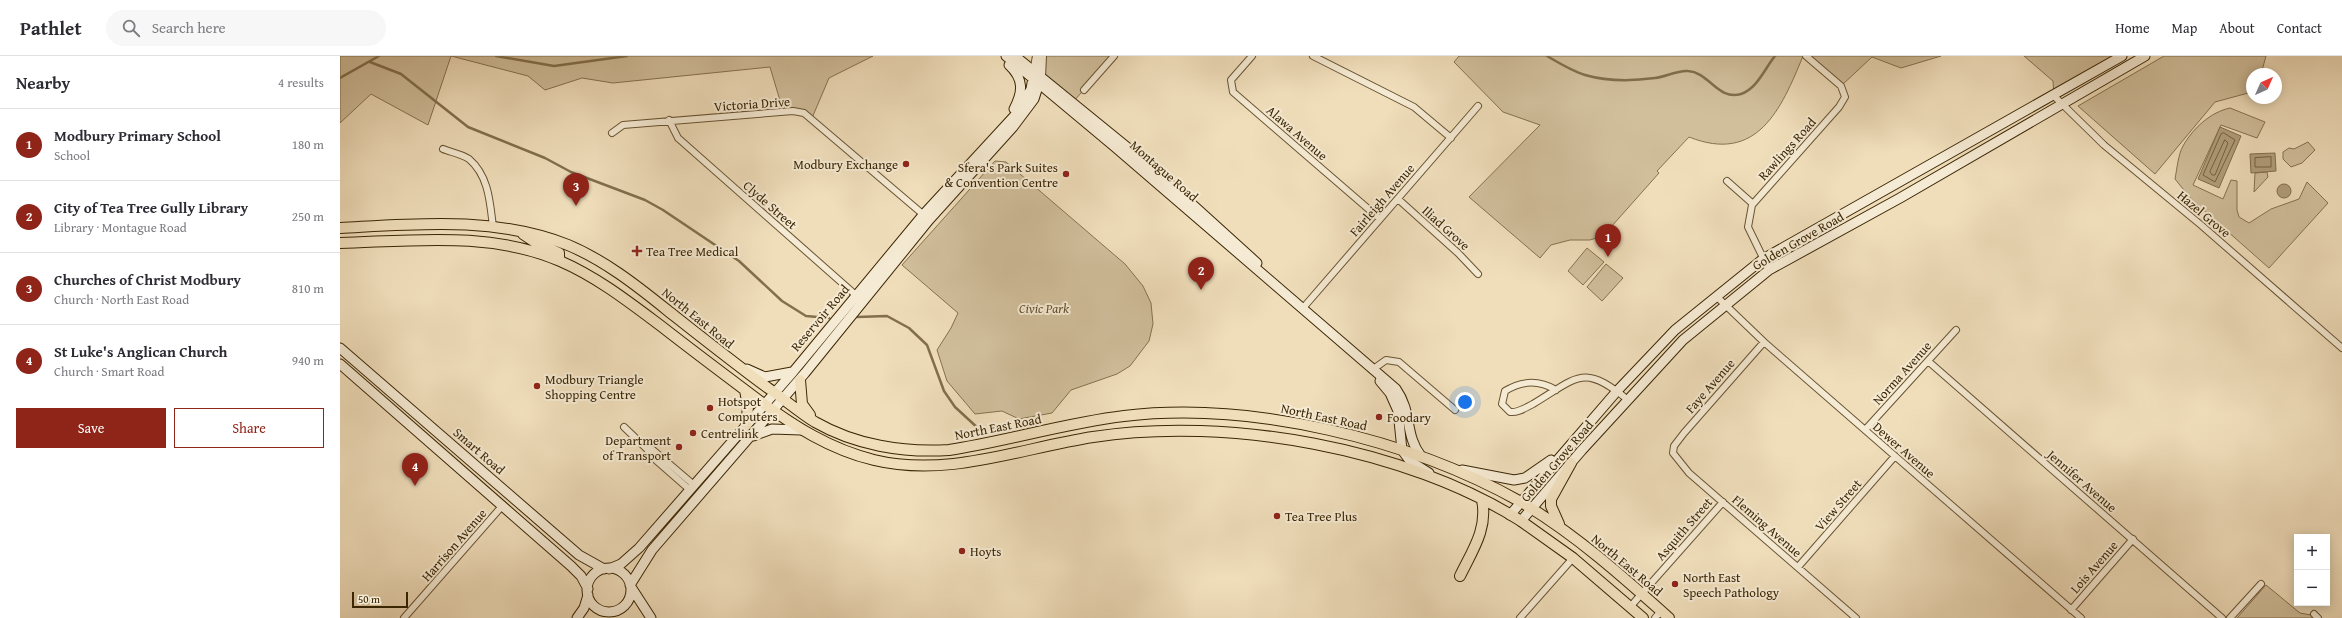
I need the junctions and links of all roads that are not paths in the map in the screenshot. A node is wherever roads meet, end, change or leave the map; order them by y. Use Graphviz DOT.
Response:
graph roads {
  1 [pos="1002,56"];
  2 [pos="1006,56"];
  3 [pos="1015,56"];
  4 [pos="1037,56"];
  5 [pos="1042,56"];
  6 [pos="1114,56"];
  7 [pos="1252,56"];
  8 [pos="1313,56"];
  9 [pos="1806,56"];
  10 [pos="2122,56"];
  11 [pos="2145,56"];
  12 [pos="1037,78"];
  13 [pos="1084,90"];
  14 [pos="2054,96"];
  15 [pos="2062,104"];
  16 [pos="1478,106"];
  17 [pos="668,120"];
  18 [pos="612,133"];
  19 [pos="1451,138"];
  20 [pos="442,149"];
  21 [pos="982,151"];
  22 [pos="1727,180"];
  23 [pos="1398,199"];
  24 [pos="1753,204"];
  25 [pos="926,217"];
  26 [pos="1380,219"];
  27 [pos="340,228"];
  28 [pos="493,228"];
  29 [pos="519,232"];
  30 [pos="493,243"];
  31 [pos="340,244"];
  32 [pos="1763,259"];
  33 [pos="559,260"];
  34 [pos="1769,270"];
  35 [pos="1478,274"];
  36 [pos="1716,296"];
  37 [pos="860,298"];
  38 [pos="1724,305"];
  39 [pos="1303,308"];
  40 [pos="1956,330"];
  41 [pos="1764,342"];
  42 [pos="340,348"];
  43 [pos="2342,348"];
  44 [pos="1928,361"];
  45 [pos="340,364"];
  46 [pos="735,364"];
  47 [pos="1372,370"];
  48 [pos="792,372"];
  49 [pos="800,380"];
  50 [pos="745,390"];
  51 [pos="1556,390"];
  52 [pos="1617,391"];
  53 [pos="774,392"];
  54 [pos="783,399"];
  55 [pos="1628,400"];
  56 [pos="764,404"];
  57 [pos="774,410"];
  58 [pos="1454,410"];
  59 [pos="813,420"];
  60 [pos="1282,422"];
  61 [pos="746,425"];
  62 [pos="624,427"];
  63 [pos="800,430"];
  64 [pos="1865,430"];
  65 [pos="752,436"];
  66 [pos="1279,438"];
  67 [pos="1003,440"];
  68 [pos="1674,446"];
  69 [pos="1402,450"];
  70 [pos="1564,451"];
  71 [pos="1005,455"];
  72 [pos="1421,456"];
  73 [pos="1895,456"];
  74 [pos="1571,463"];
  75 [pos="1449,467"];
  76 [pos="1451,486"];
  77 [pos="692,488"];
  78 [pos="1482,500"];
  79 [pos="1521,502"];
  80 [pos="1723,502"];
  81 [pos="503,505"];
  82 [pos="1532,508"];
  83 [pos="1510,515"];
  84 [pos="1521,522"];
  85 [pos="1559,526"];
  86 [pos="2133,539"];
  87 [pos="1573,558"];
  88 [pos="1798,568"];
  89 [pos="607,569"];
  90 [pos="1460,576"];
  91 [pos="2261,584"];
  92 [pos="630,586"];
  93 [pos="588,592"];
  94 [pos="1642,594"];
  95 [pos="1630,607"];
  96 [pos="2071,610"];
  97 [pos="608,612"];
  98 [pos="1658,614"];
  99 [pos="404,618"];
  100 [pos="577,618"];
  101 [pos="597,618"];
  102 [pos="619,618"];
  103 [pos="651,618"];
  104 [pos="1520,618"];
  105 [pos="1643,618"];
  106 [pos="1669,618"];
  107 [pos="1856,618"];
  108 [pos="2081,618"];
  109 [pos="2222,618"];
  110 [pos="2230,618"];
  1 -- 21 [label="main road"];
  2 -- 12 [label="main road, Montague Road"];
  3 -- 12 [label="main road, Montague Road"];
  4 -- 12 [label="street"];
  5 -- 12 [label="street"];
  6 -- 13 [label="street"];
  7 -- 26 [label="street, Alawa Avenue"];
  8 -- 19 [label="street"];
  9 -- 24 [label="street, Rawlings Road"];
  10 -- 14 [label="main road, Golden Grove Road"];
  11 -- 15 [label="main road, Golden Grove Road"];
  12 -- 21 [label="main road, Reservoir Road"];
  12 -- 25 [label="main road, Reservoir Road"];
  12 -- 39 [label="main road, Montague Road"];
  14 -- 15 [label="street, Hazel Grove"];
  14 -- 32 [label="main road, Golden Grove Road"];
  15 -- 34 [label="main road, Golden Grove Road"];
  15 -- 43 [label="street, Hazel Grove"];
  16 -- 19 [label="street, Fairleigh Avenue"];
  17 -- 18 [label="street, Victoria Drive"];
  17 -- 25 [label="street, Victoria Drive"];
  17 -- 37 [label="street, Clyde Street"];
  19 -- 23 [label="street, Fairleigh Avenue"];
  20 -- 28 [label="street"];
  21 -- 25 [label="main road, Reservoir Road"];
  22 -- 24 [label="street"];
  23 -- 26 [label="street, Fairleigh Avenue"];
  23 -- 35 [label="street, Iliad Grove"];
  24 -- 32 [label="street, Rawlings Road"];
  25 -- 37 [label="main road, Reservoir Road"];
  26 -- 39 [label="street, Fairleigh Avenue"];
  27 -- 28 [label="main road, North East Road"];
  28 -- 29 [label="main road, North East Road"];
  28 -- 30 [label="main road"];
  29 -- 33 [label="main road"];
  29 -- 46 [label="main road, North East Road"];
  30 -- 31 [label="main road"];
  30 -- 33 [label="main road"];
  32 -- 34 [label="street, Rawlings Road"];
  32 -- 36 [label="main road, Golden Grove Road"];
  33 -- 50 [label="main road"];
  34 -- 38 [label="main road, Golden Grove Road"];
  36 -- 38 [label="street, Dewer Avenue"];
  36 -- 52 [label="main road, Golden Grove Road"];
  37 -- 48 [label="main road, Reservoir Road"];
  37 -- 49 [label="main road, Reservoir Road"];
  38 -- 41 [label="street, Dewer Avenue"];
  38 -- 55 [label="main road, Golden Grove Road"];
  39 -- 47 [label="main road, Montague Road"];
  40 -- 44 [label="street, Norma Avenue"];
  41 -- 64 [label="street, Dewer Avenue"];
  41 -- 68 [label="street, Faye Avenue"];
  42 -- 89 [label="main road, Smart Road"];
  44 -- 64 [label="street, Norma Avenue"];
  44 -- 86 [label="street, Jennifer Avenue"];
  45 -- 81 [label="main road, Smart Road"];
  46 -- 48 [label="main road"];
  46 -- 53 [label="main road, North East Road"];
  47 -- 58 [label="street"];
  47 -- 69 [label="main road, Montague Road"];
  47 -- 72 [label="main road, Montague Road"];
  48 -- 53 [label="main road, Reservoir Road"];
  49 -- 54 [label="main road, Reservoir Road"];
  49 -- 59 [label="main road"];
  50 -- 56 [label="main road"];
  50 -- 61 [label="main road"];
  51 -- 51 [label="street"];
  51 -- 52 [label="street"];
  52 -- 55 [label="street"];
  52 -- 70 [label="main road, Golden Grove Road"];
  53 -- 54 [label="main road, North East Road"];
  53 -- 56 [label="main road, Reservoir Road"];
  54 -- 57 [label="main road, Reservoir Road"];
  54 -- 59 [label="main road, North East Road"];
  55 -- 74 [label="main road, Golden Grove Road"];
  56 -- 57 [label="main road"];
  56 -- 61 [label="main road, Reservoir Road"];
  57 -- 63 [label="main road"];
  57 -- 65 [label="main road, Reservoir Road"];
  59 -- 67 [label="main road, North East Road"];
  60 -- 66 [label="main road"];
  60 -- 67 [label="main road, North East Road"];
  60 -- 69 [label="main road, North East Road"];
  61 -- 77 [label="main road, Reservoir Road"];
  62 -- 77 [label="street"];
  63 -- 65 [label="main road"];
  63 -- 71 [label="main road"];
  64 -- 73 [label="street, Dewer Avenue"];
  65 -- 92 [label="main road, Reservoir Road"];
  66 -- 71 [label="main road"];
  66 -- 76 [label="main road"];
  67 -- 71 [label="main road"];
  68 -- 80 [label="street, Fleming Avenue"];
  69 -- 72 [label="main road, North East Road"];
  69 -- 76 [label="main road"];
  70 -- 75 [label="main road"];
  70 -- 79 [label="main road, Golden Grove Road"];
  72 -- 75 [label="main road, North East Road"];
  73 -- 88 [label="street, View Street"];
  73 -- 96 [label="street, Dewer Avenue"];
  74 -- 82 [label="main road, Golden Grove Road"];
  74 -- 85 [label="main road"];
  75 -- 79 [label="main road, North East Road"];
  76 -- 78 [label="main road"];
  77 -- 89 [label="main road, Reservoir Road"];
  78 -- 83 [label="main road"];
  78 -- 90 [label="main road"];
  79 -- 82 [label="main road, North East Road"];
  79 -- 83 [label="main road, Golden Grove Road"];
  80 -- 88 [label="street, Fleming Avenue"];
  80 -- 94 [label="street, Asquith Street"];
  81 -- 93 [label="main road, Smart Road"];
  81 -- 99 [label="street, Harrison Avenue"];
  82 -- 84 [label="main road, Golden Grove Road"];
  82 -- 85 [label="main road, North East Road"];
  83 -- 84 [label="main road"];
  84 -- 87 [label="main road"];
  85 -- 94 [label="main road, North East Road"];
  86 -- 96 [label="street, Lois Avenue"];
  86 -- 109 [label="street, Jennifer Avenue"];
  87 -- 95 [label="main road"];
  87 -- 104 [label="street"];
  88 -- 107 [label="street, Fleming Avenue"];
  89 -- 92 [label="main road"];
  89 -- 93 [label="main road"];
  91 -- 110 [label="street"];
  92 -- 97 [label="main road"];
  92 -- 103 [label="main road"];
  93 -- 97 [label="main road"];
  93 -- 100 [label="main road"];
  94 -- 95 [label="street, Asquith Street"];
  94 -- 98 [label="main road, North East Road"];
  95 -- 105 [label="main road"];
  96 -- 108 [label="street, Dewer Avenue"];
  97 -- 101 [label="main road"];
  97 -- 102 [label="main road"];
  98 -- 106 [label="main road, North East Road"];
}
